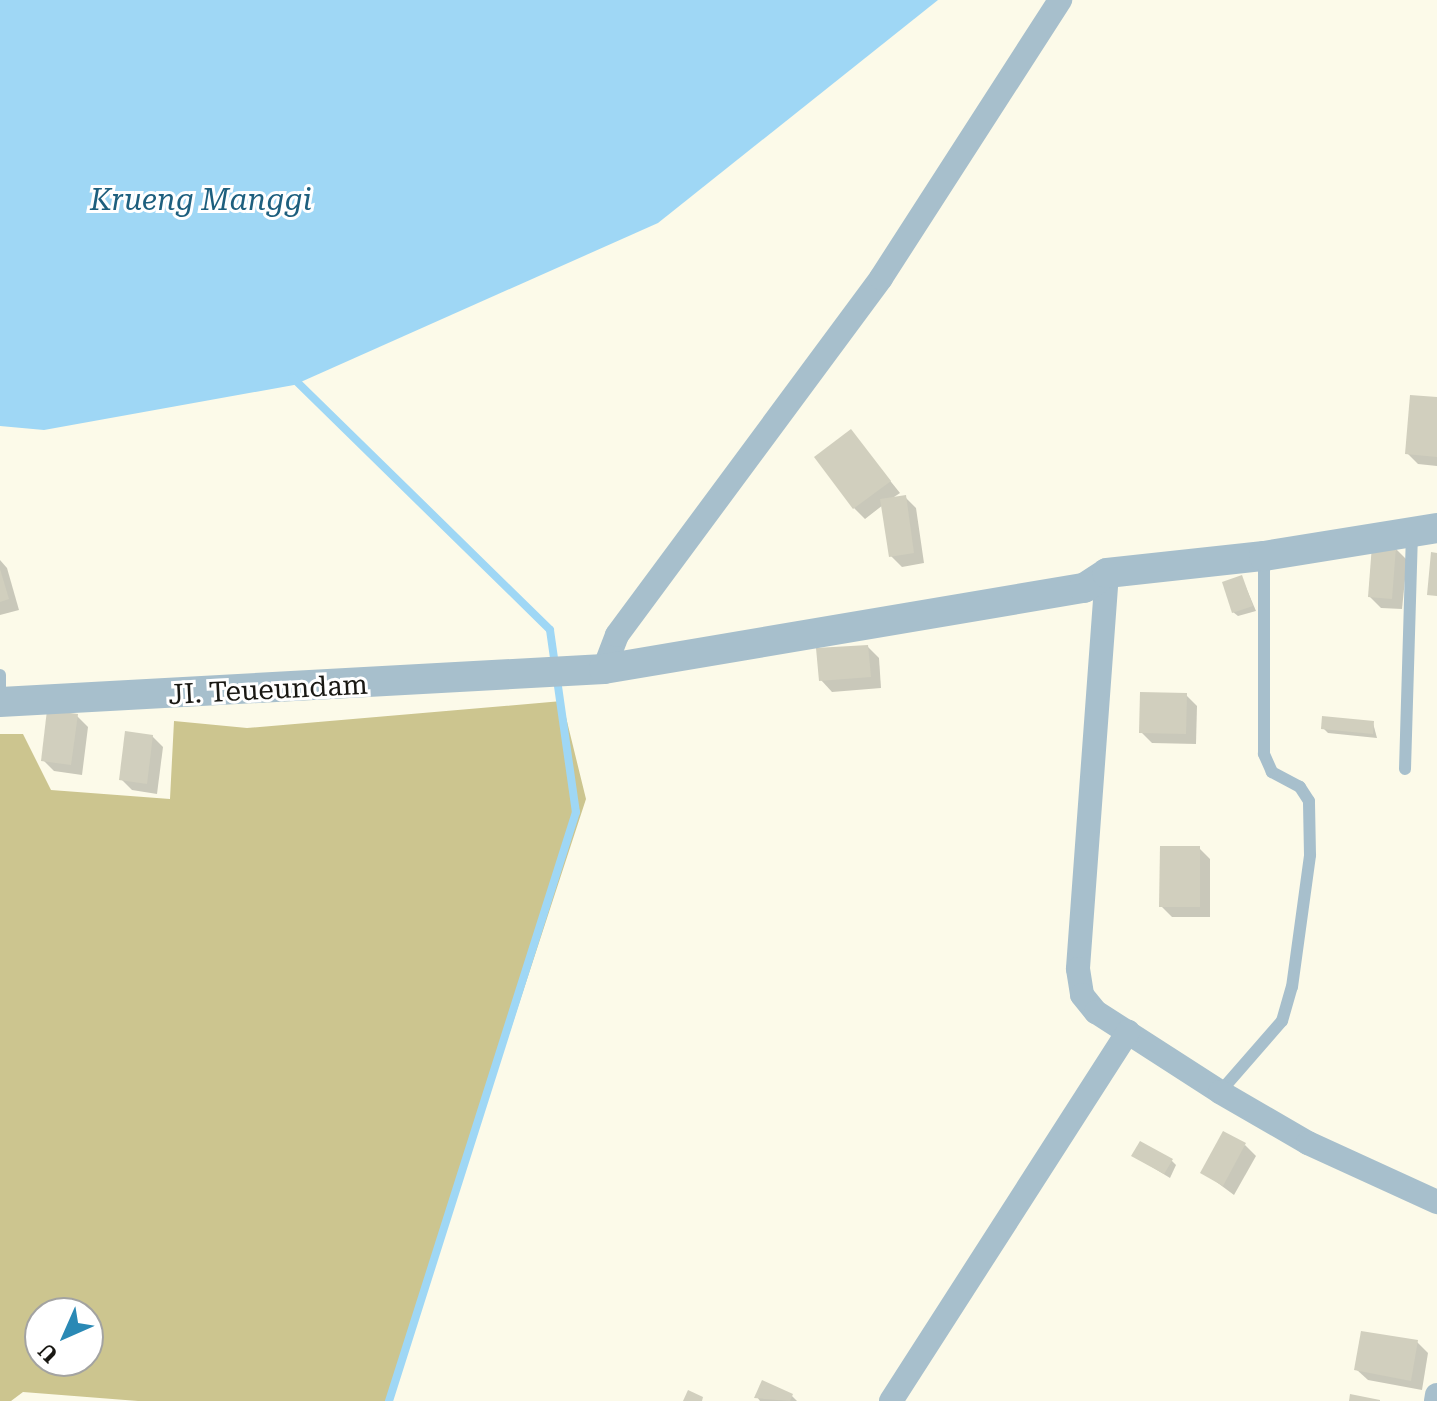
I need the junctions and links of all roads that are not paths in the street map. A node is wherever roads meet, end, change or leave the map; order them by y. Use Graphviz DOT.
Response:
graph roads {
  1 [pos="1060,0"];
  2 [pos="1424,530"];
  3 [pos="1264,556"];
  4 [pos="1107,573"];
  5 [pos="604,669"];
  6 [pos="0,675"];
  7 [pos="1,696"];
  8 [pos="1405,769"];
  9 [pos="1128,1032"];
  10 [pos="1220,1092"];
  11 [pos="1437,1202"];
  12 [pos="1437,1395"];
  13 [pos="891,1401"];
  14 [pos="1436,1401"];
  1 -- 5 [label="street"];
  2 -- 3 [label="street, JI. Teueundam"];
  2 -- 8 [label="lane"];
  3 -- 4 [label="street, JI. Teueundam"];
  3 -- 10 [label="lane"];
  4 -- 5 [label="street, JI. Teueundam"];
  4 -- 9 [label="street"];
  5 -- 7 [label="street, JI. Teueundam"];
  6 -- 7 [label="lane"];
  9 -- 10 [label="street"];
  9 -- 13 [label="street"];
  10 -- 11 [label="street"];
  12 -- 14 [label="street"];
}
